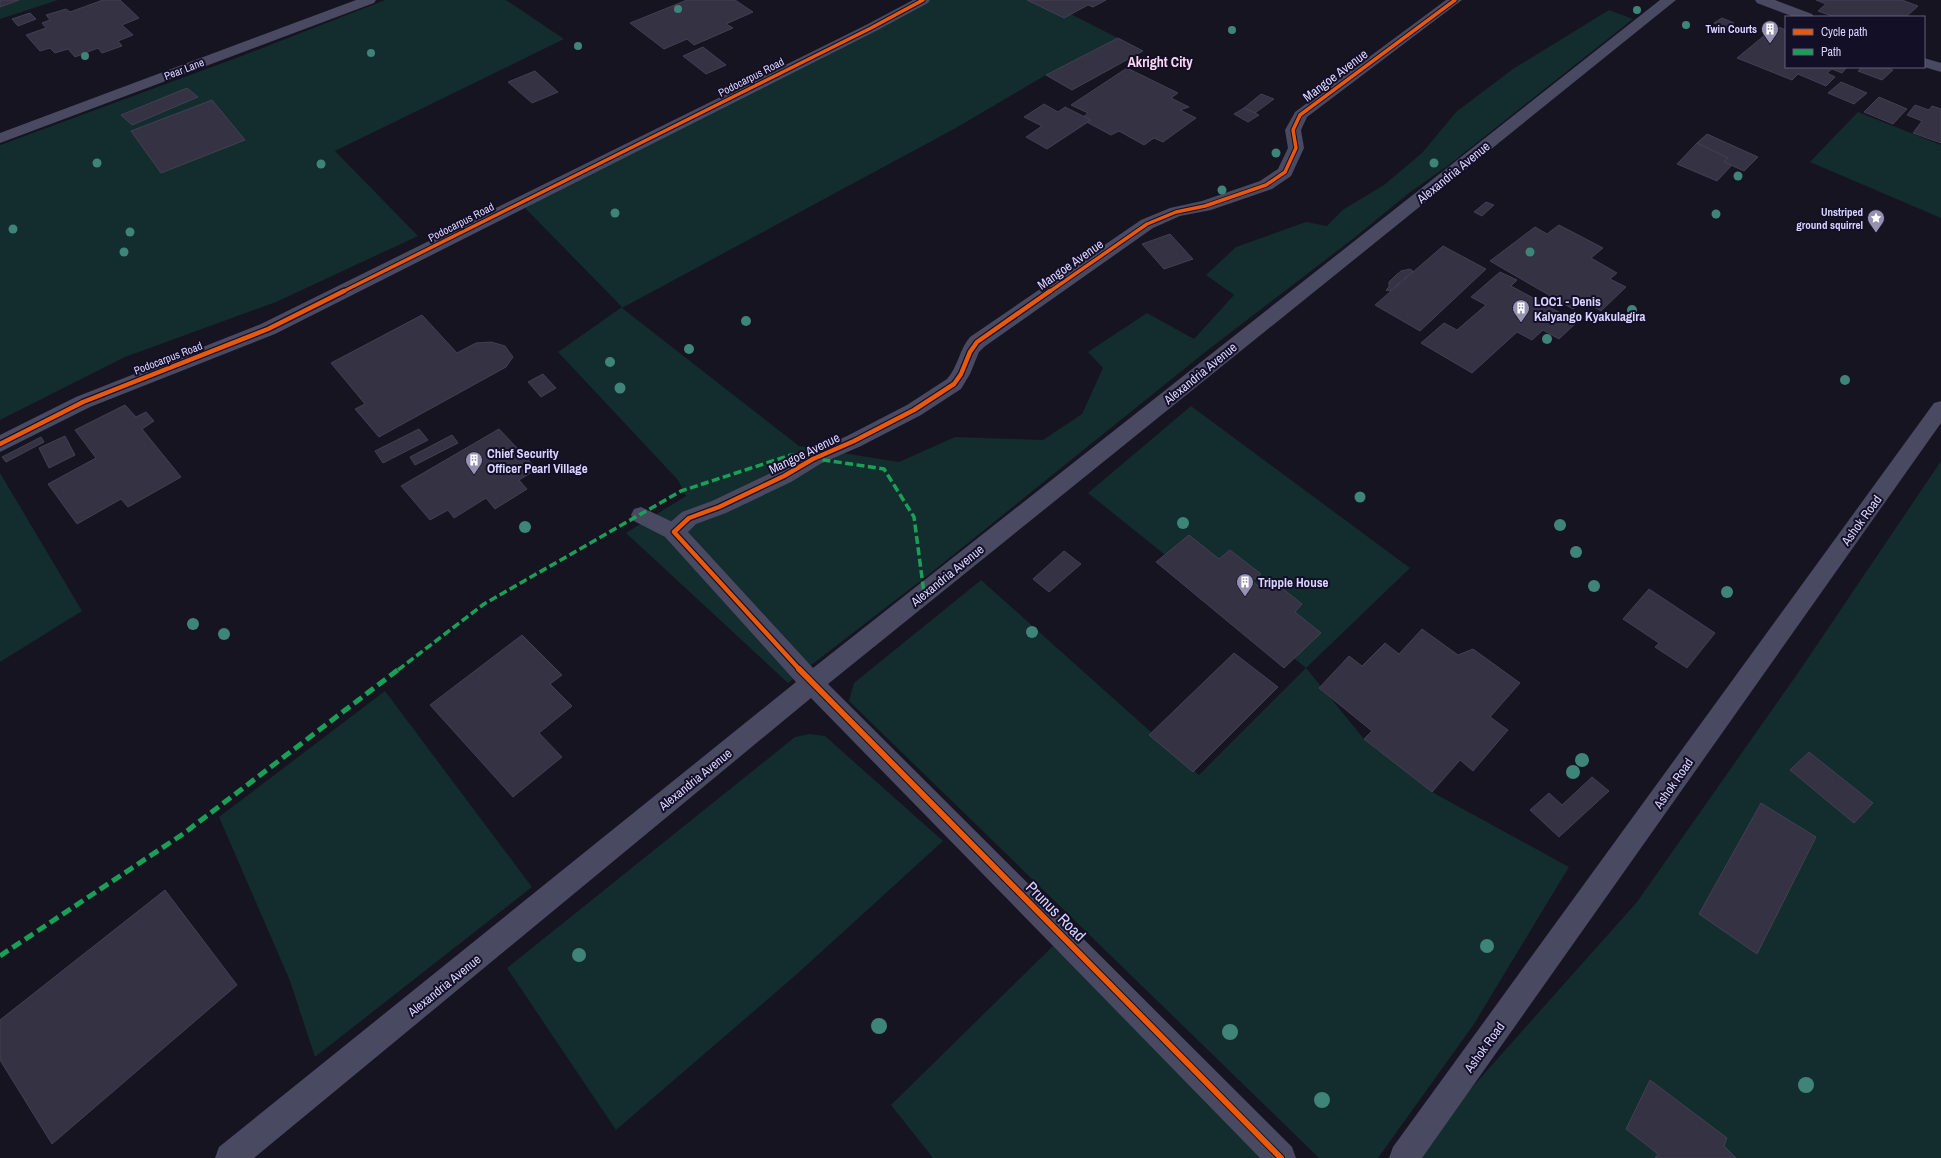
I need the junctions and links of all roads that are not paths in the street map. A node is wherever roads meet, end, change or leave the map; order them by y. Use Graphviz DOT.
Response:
graph roads {
  1 [pos="369,0"];
  2 [pos="923,0"];
  3 [pos="1455,0"];
  4 [pos="1669,0"];
  5 [pos="1762,0"];
  6 [pos="1804,16"];
  7 [pos="1925,62"];
  8 [pos="1941,68"];
  9 [pos="0,138"];
  10 [pos="1941,408"];
  11 [pos="0,444"];
  12 [pos="641,514"];
  13 [pos="674,532"];
  14 [pos="812,683"];
  15 [pos="230,1158"];
  16 [pos="1281,1158"];
  17 [pos="1404,1158"];
  1 -- 9 [label="street, Pear Lane"];
  2 -- 11 [label="street, Podocarpus Road"];
  3 -- 13 [label="street, Mangoe Avenue"];
  4 -- 14 [label="street, Alexandria Avenue"];
  5 -- 6 [label="street"];
  7 -- 8 [label="street"];
  10 -- 17 [label="street, Ashok Road"];
  12 -- 13 [label="lane"];
  13 -- 14 [label="street, Prunus Road"];
  14 -- 15 [label="street, Alexandria Avenue"];
  14 -- 16 [label="street, Prunus Road"];
}
